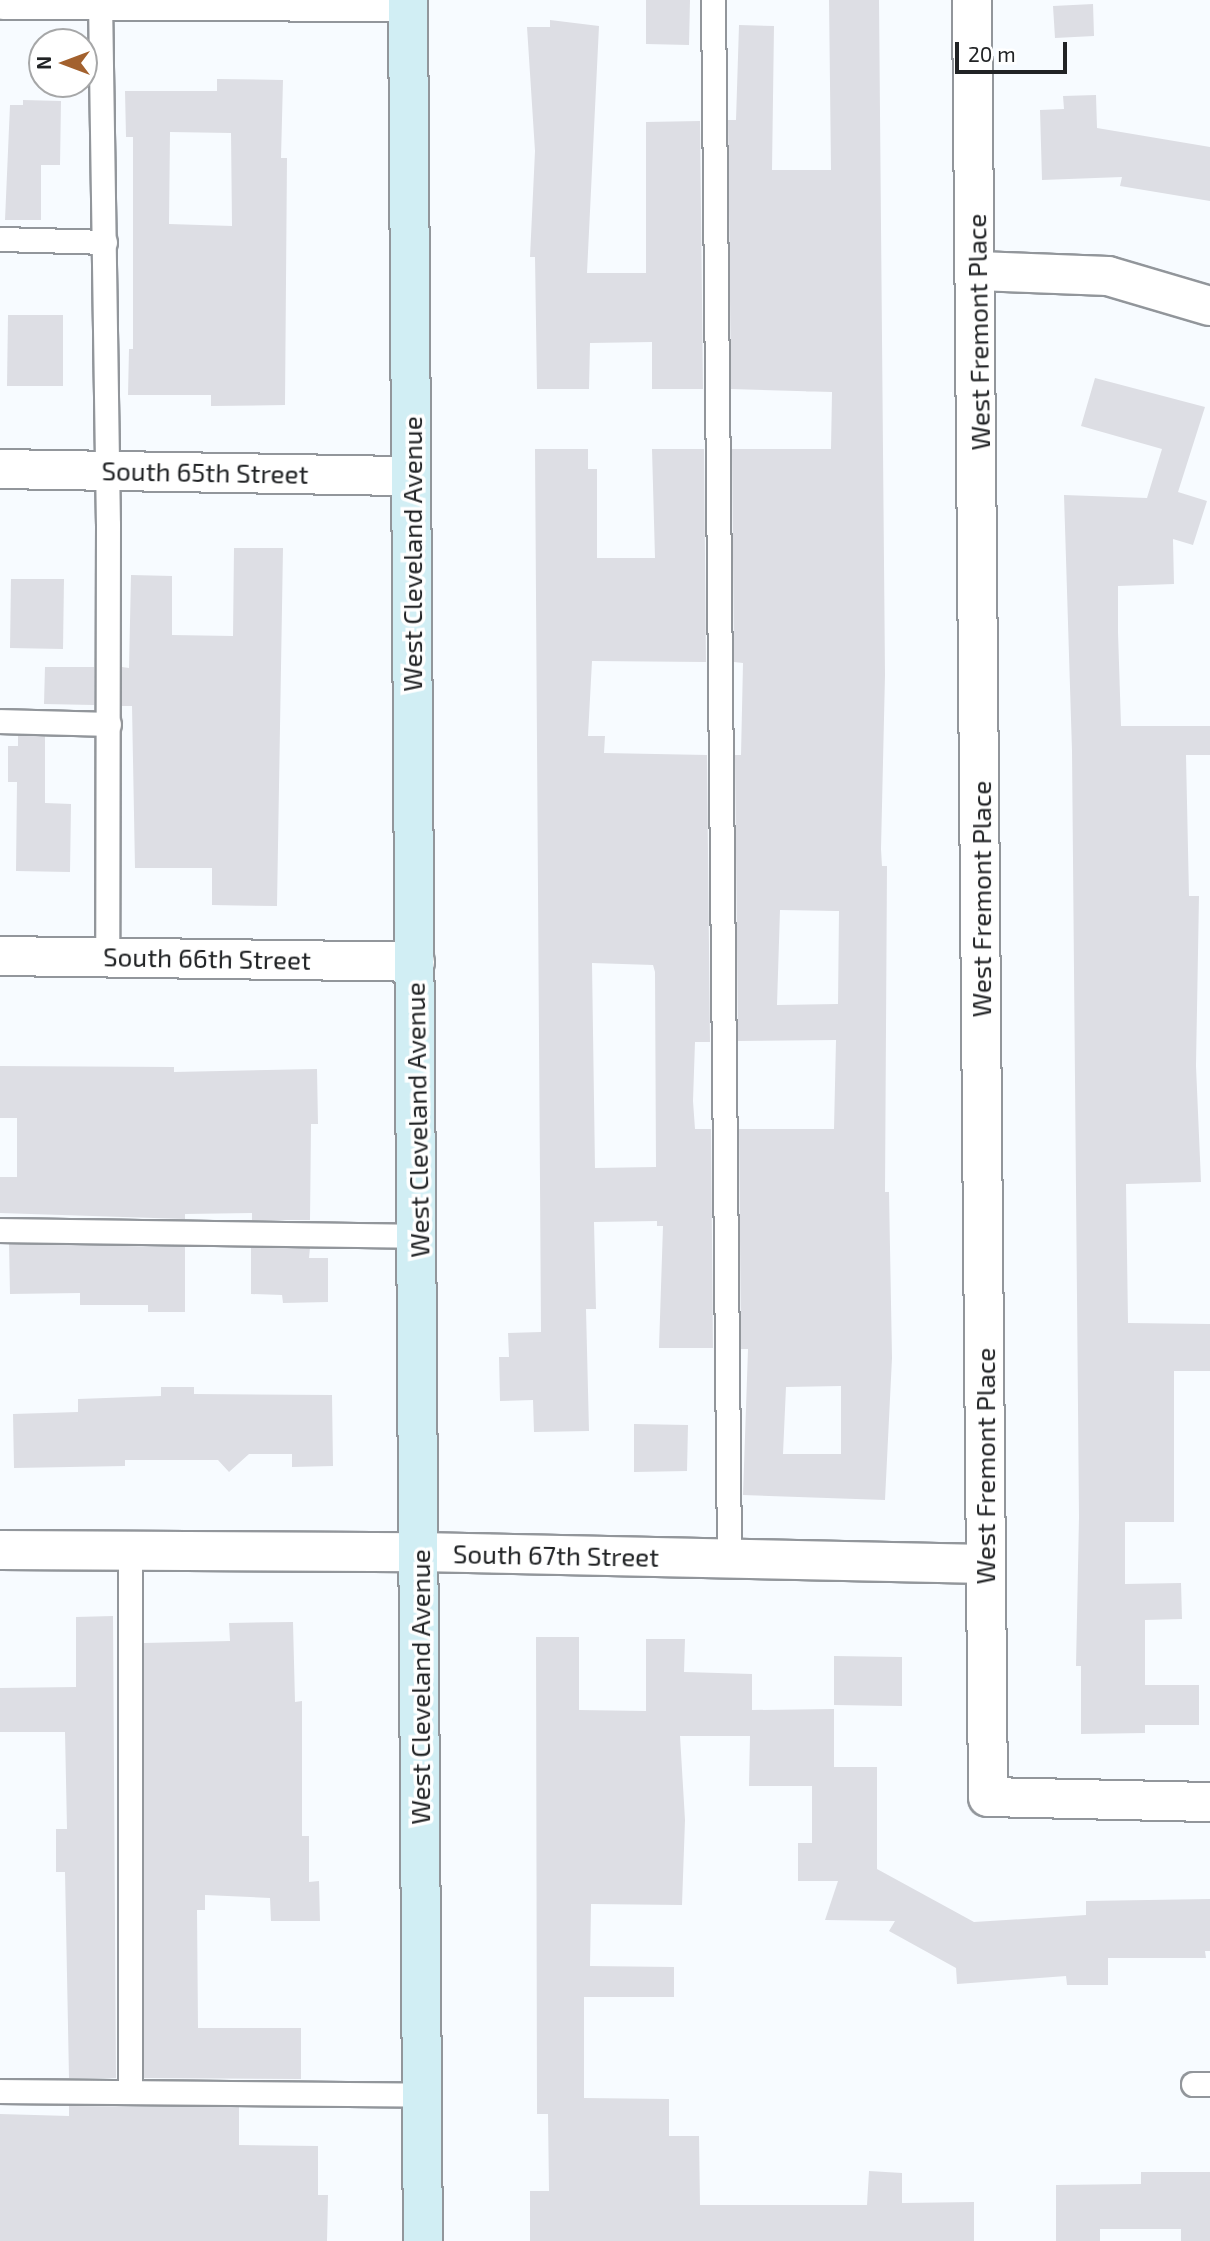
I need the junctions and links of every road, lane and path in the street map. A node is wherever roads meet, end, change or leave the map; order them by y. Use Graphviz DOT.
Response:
graph roads {
  1 [pos="3,0"];
  2 [pos="713,0"];
  3 [pos="972,0"];
  4 [pos="100,1"];
  5 [pos="408,1"];
  6 [pos="0,239"];
  7 [pos="105,242"];
  8 [pos="978,271"];
  9 [pos="1210,306"];
  10 [pos="0,469"];
  11 [pos="107,470"];
  12 [pos="411,476"];
  13 [pos="0,721"];
  14 [pos="109,724"];
  15 [pos="0,956"];
  16 [pos="107,957"];
  17 [pos="415,962"];
  18 [pos="0,1230"];
  19 [pos="418,1236"];
  20 [pos="0,1550"];
  21 [pos="130,1550"];
  22 [pos="419,1552"];
  23 [pos="729,1559"];
  24 [pos="986,1564"];
  25 [pos="1210,1802"];
  26 [pos="0,2091"];
  27 [pos="130,2092"];
  28 [pos="423,2095"];
  29 [pos="423,2241"];
  1 -- 4 [label="street"];
  2 -- 23 [label="lane"];
  3 -- 8 [label="street, West Fremont Place"];
  4 -- 5 [label="street"];
  4 -- 7 [label="lane"];
  5 -- 12 [label="street, West Cleveland Avenue"];
  6 -- 7 [label="lane"];
  7 -- 11 [label="lane"];
  8 -- 9 [label="street"];
  8 -- 24 [label="street, West Fremont Place"];
  10 -- 11 [label="street, South 65th Street"];
  11 -- 12 [label="street, South 65th Street"];
  11 -- 14 [label="lane"];
  12 -- 17 [label="street, West Cleveland Avenue"];
  13 -- 14 [label="lane"];
  14 -- 16 [label="lane"];
  15 -- 16 [label="street, South 66th Street"];
  16 -- 17 [label="street, South 66th Street"];
  17 -- 19 [label="street, West Cleveland Avenue"];
  18 -- 19 [label="lane"];
  19 -- 22 [label="street, West Cleveland Avenue"];
  20 -- 21 [label="street, South 67th Street"];
  21 -- 22 [label="street, South 67th Street"];
  21 -- 27 [label="lane"];
  22 -- 23 [label="street, South 67th Street"];
  22 -- 28 [label="street, West Cleveland Avenue"];
  23 -- 24 [label="street, South 67th Street"];
  24 -- 25 [label="street, West Fremont Place"];
  26 -- 27 [label="lane"];
  27 -- 28 [label="lane"];
  28 -- 29 [label="street, West Cleveland Avenue"];
}
